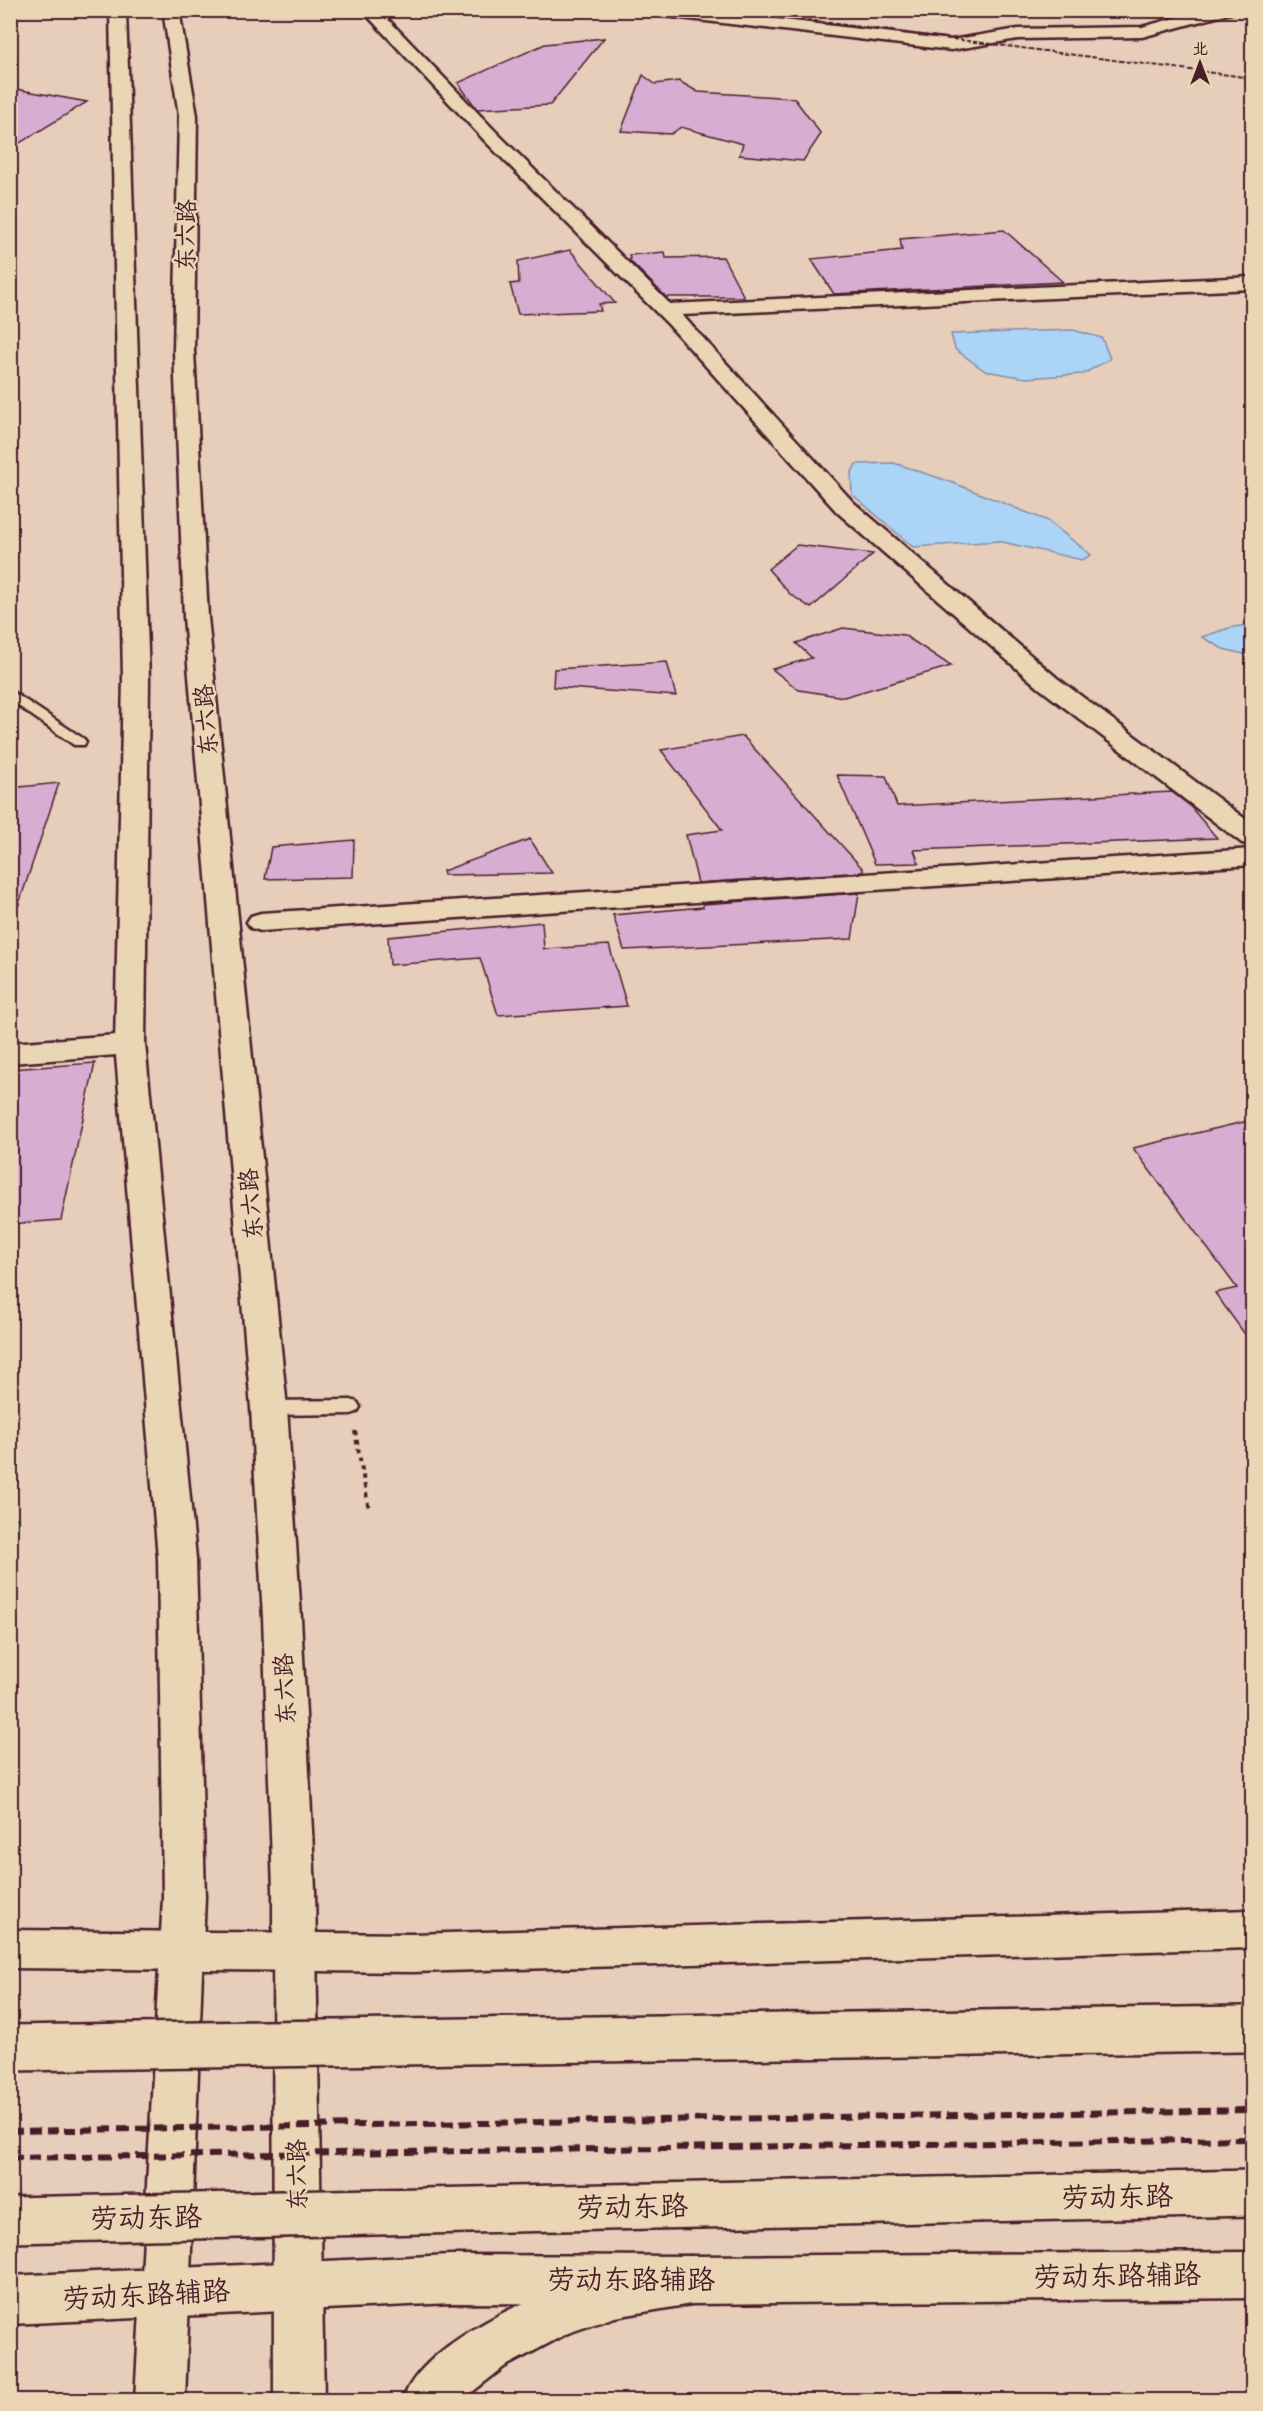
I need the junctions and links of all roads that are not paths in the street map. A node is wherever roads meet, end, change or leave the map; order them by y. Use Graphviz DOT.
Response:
graph roads {
  1 [pos="118,10"];
  2 [pos="171,10"];
  3 [pos="370,10"];
  4 [pos="655,10"];
  5 [pos="1225,10"];
  6 [pos="1252,283"];
  7 [pos="665,310"];
  8 [pos="10,694"];
  9 [pos="79,742"];
  10 [pos="1252,837"];
  11 [pos="1252,857"];
  12 [pos="261,922"];
  13 [pos="130,1044"];
  14 [pos="10,1053"];
  15 [pos="351,1407"];
  16 [pos="269,1408"];
  17 [pos="1252,1929"];
  18 [pos="10,1949"];
  19 [pos="181,1951"];
  20 [pos="295,1952"];
  21 [pos="1244,2029"];
  22 [pos="10,2048"];
  23 [pos="1252,2193"];
  24 [pos="10,2220"];
  25 [pos="1252,2275"];
  26 [pos="691,2280"];
  27 [pos="298,2286"];
  28 [pos="165,2292"];
  29 [pos="10,2300"];
  30 [pos="160,2400"];
  31 [pos="299,2400"];
  32 [pos="428,2400"];
  1 -- 13 [label="main road"];
  2 -- 16 [label="main road, 东六路"];
  3 -- 7 [label="main road"];
  4 -- 5 [label="main road"];
  6 -- 7 [label="main road"];
  7 -- 10 [label="main road"];
  8 -- 9 [label="lane"];
  11 -- 12 [label="main road"];
  13 -- 14 [label="main road"];
  13 -- 19 [label="main road"];
  15 -- 16 [label="lane"];
  16 -- 20 [label="main road, 东六路"];
  17 -- 20 [label="main road"];
  18 -- 19 [label="main road"];
  19 -- 20 [label="main road"];
  19 -- 28 [label="main road"];
  20 -- 27 [label="main road, 东六路"];
  21 -- 22 [label="main road, bridge"];
  23 -- 24 [label="main road, 劳动东路, bridge"];
  25 -- 26 [label="main road, 劳动东路辅路"];
  26 -- 27 [label="main road, 劳动东路辅路"];
  26 -- 32 [label="main road"];
  27 -- 28 [label="main road, 劳动东路辅路"];
  27 -- 31 [label="main road, 东六路"];
  28 -- 29 [label="main road, 劳动东路辅路"];
  28 -- 30 [label="main road"];
}
